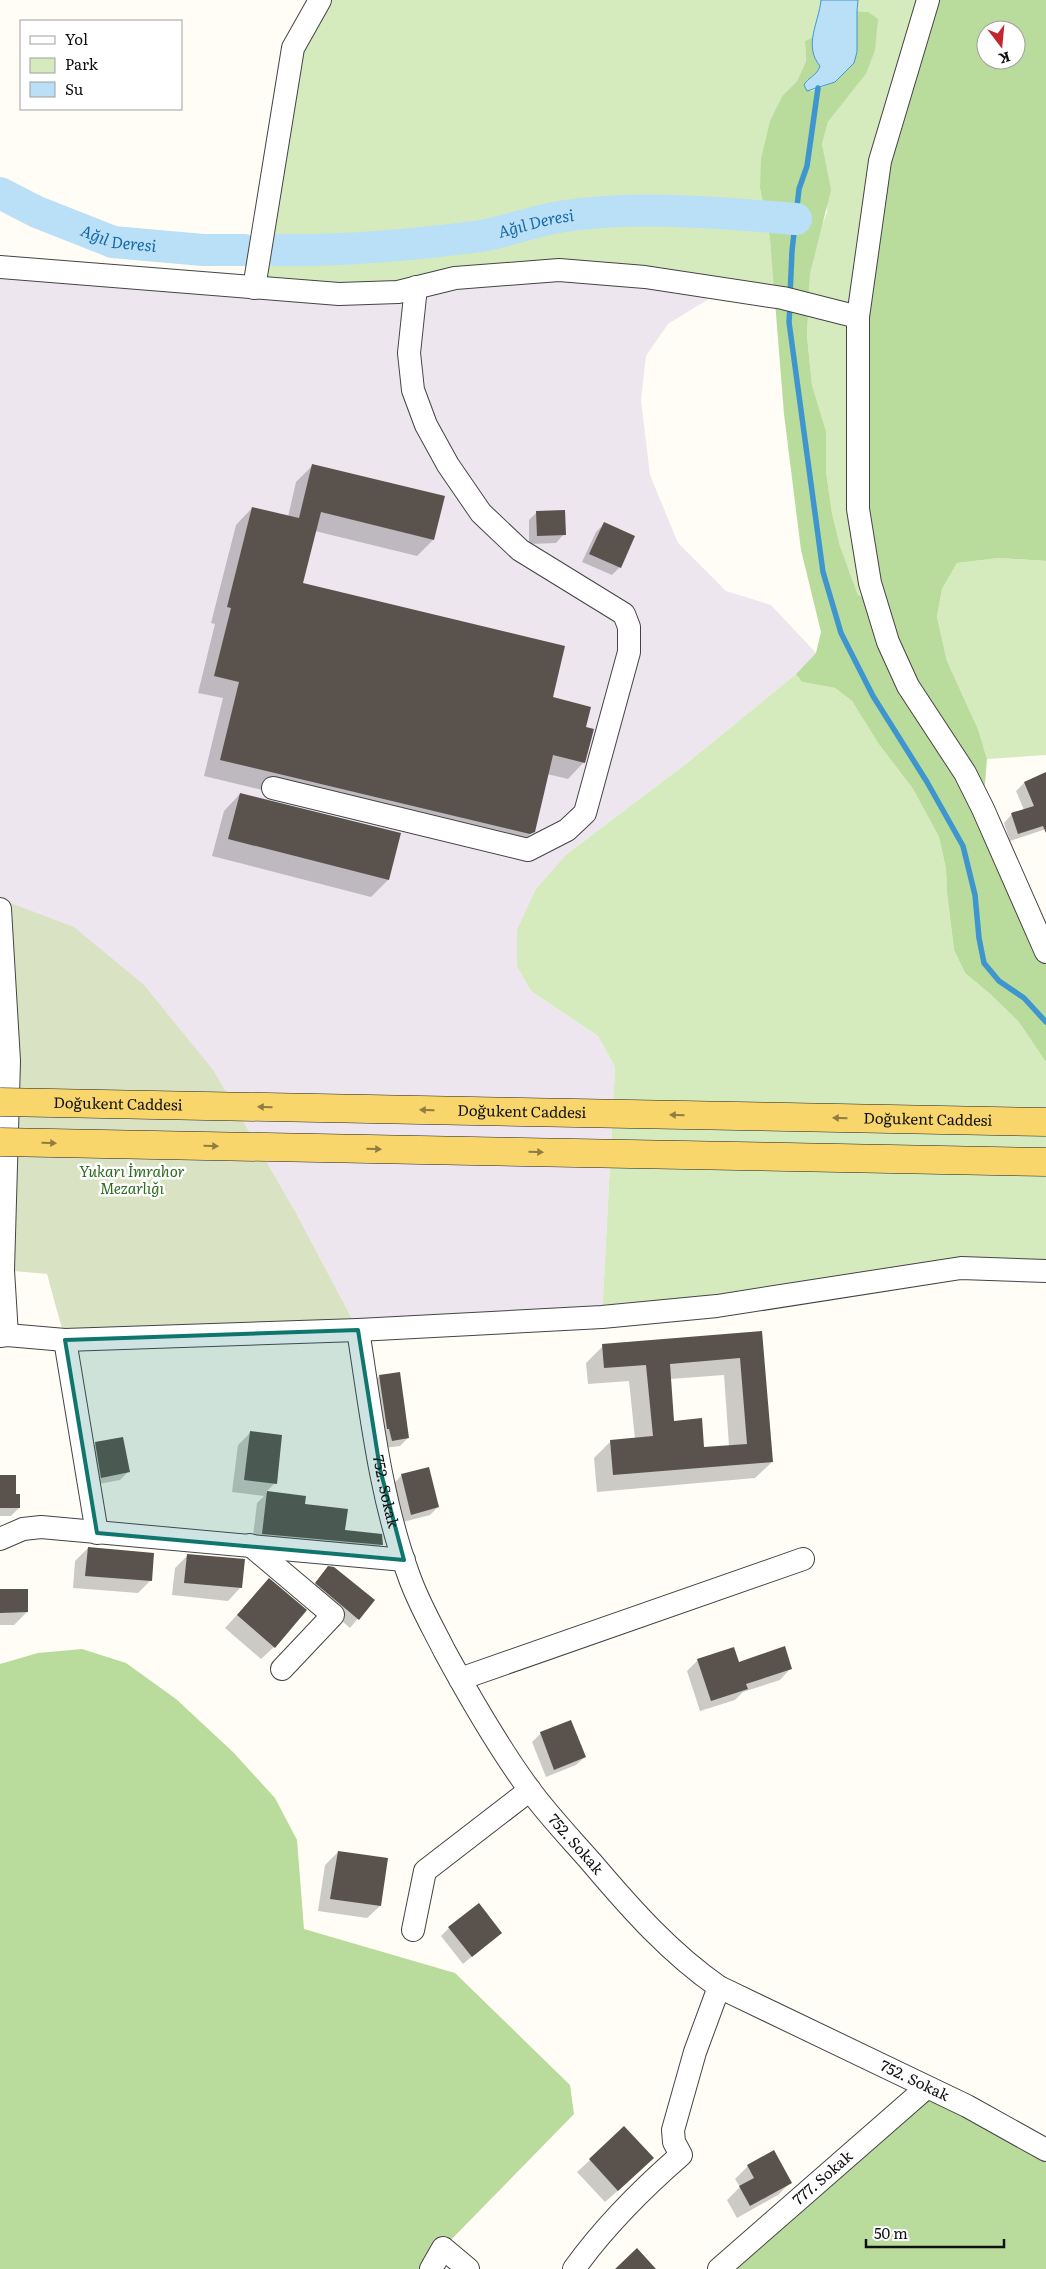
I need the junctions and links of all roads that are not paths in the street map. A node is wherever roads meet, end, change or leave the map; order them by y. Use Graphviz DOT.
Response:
graph roads {
  1 [pos="320,0"];
  2 [pos="928,0"];
  3 [pos="0,267"];
  4 [pos="416,287"];
  5 [pos="254,288"];
  6 [pos="858,317"];
  7 [pos="273,788"];
  8 [pos="0,909"];
  9 [pos="1046,952"];
  10 [pos="0,1102"];
  11 [pos="1046,1122"];
  12 [pos="0,1142"];
  13 [pos="1046,1162"];
  14 [pos="1046,1271"];
  15 [pos="358,1330"];
  16 [pos="3,1336"];
  17 [pos="65,1340"];
  18 [pos="97,1533"];
  19 [pos="0,1539"];
  20 [pos="250,1546"];
  21 [pos="803,1559"];
  22 [pos="404,1560"];
  23 [pos="282,1669"];
  24 [pos="460,1680"];
  25 [pos="530,1790"];
  26 [pos="413,1930"];
  27 [pos="719,1987"];
  28 [pos="926,2088"];
  29 [pos="1046,2150"];
  30 [pos="431,2269"];
  31 [pos="468,2269"];
  32 [pos="574,2269"];
  33 [pos="719,2269"];
  1 -- 5 [label="street"];
  2 -- 6 [label="street"];
  3 -- 5 [label="street"];
  4 -- 5 [label="street"];
  4 -- 6 [label="street"];
  4 -- 7 [label="street"];
  6 -- 9 [label="street"];
  8 -- 16 [label="street"];
  11 -- 10 [label="main road, Doğukent Caddesi, one-way, bridge"];
  12 -- 13 [label="main road, one-way, bridge"];
  14 -- 15 [label="street"];
  15 -- 17 [label="street"];
  15 -- 22 [label="street, 752. Sokak"];
  16 -- 17 [label="street"];
  17 -- 18 [label="street"];
  18 -- 19 [label="street"];
  18 -- 20 [label="street"];
  20 -- 22 [label="street"];
  20 -- 23 [label="street"];
  21 -- 24 [label="street"];
  22 -- 24 [label="street, 752. Sokak"];
  24 -- 25 [label="street, 752. Sokak"];
  25 -- 26 [label="street"];
  25 -- 27 [label="street, 752. Sokak"];
  27 -- 28 [label="street, 752. Sokak"];
  27 -- 32 [label="street"];
  28 -- 29 [label="street, 752. Sokak"];
  28 -- 33 [label="street, 777. Sokak"];
  30 -- 31 [label="street"];
}
